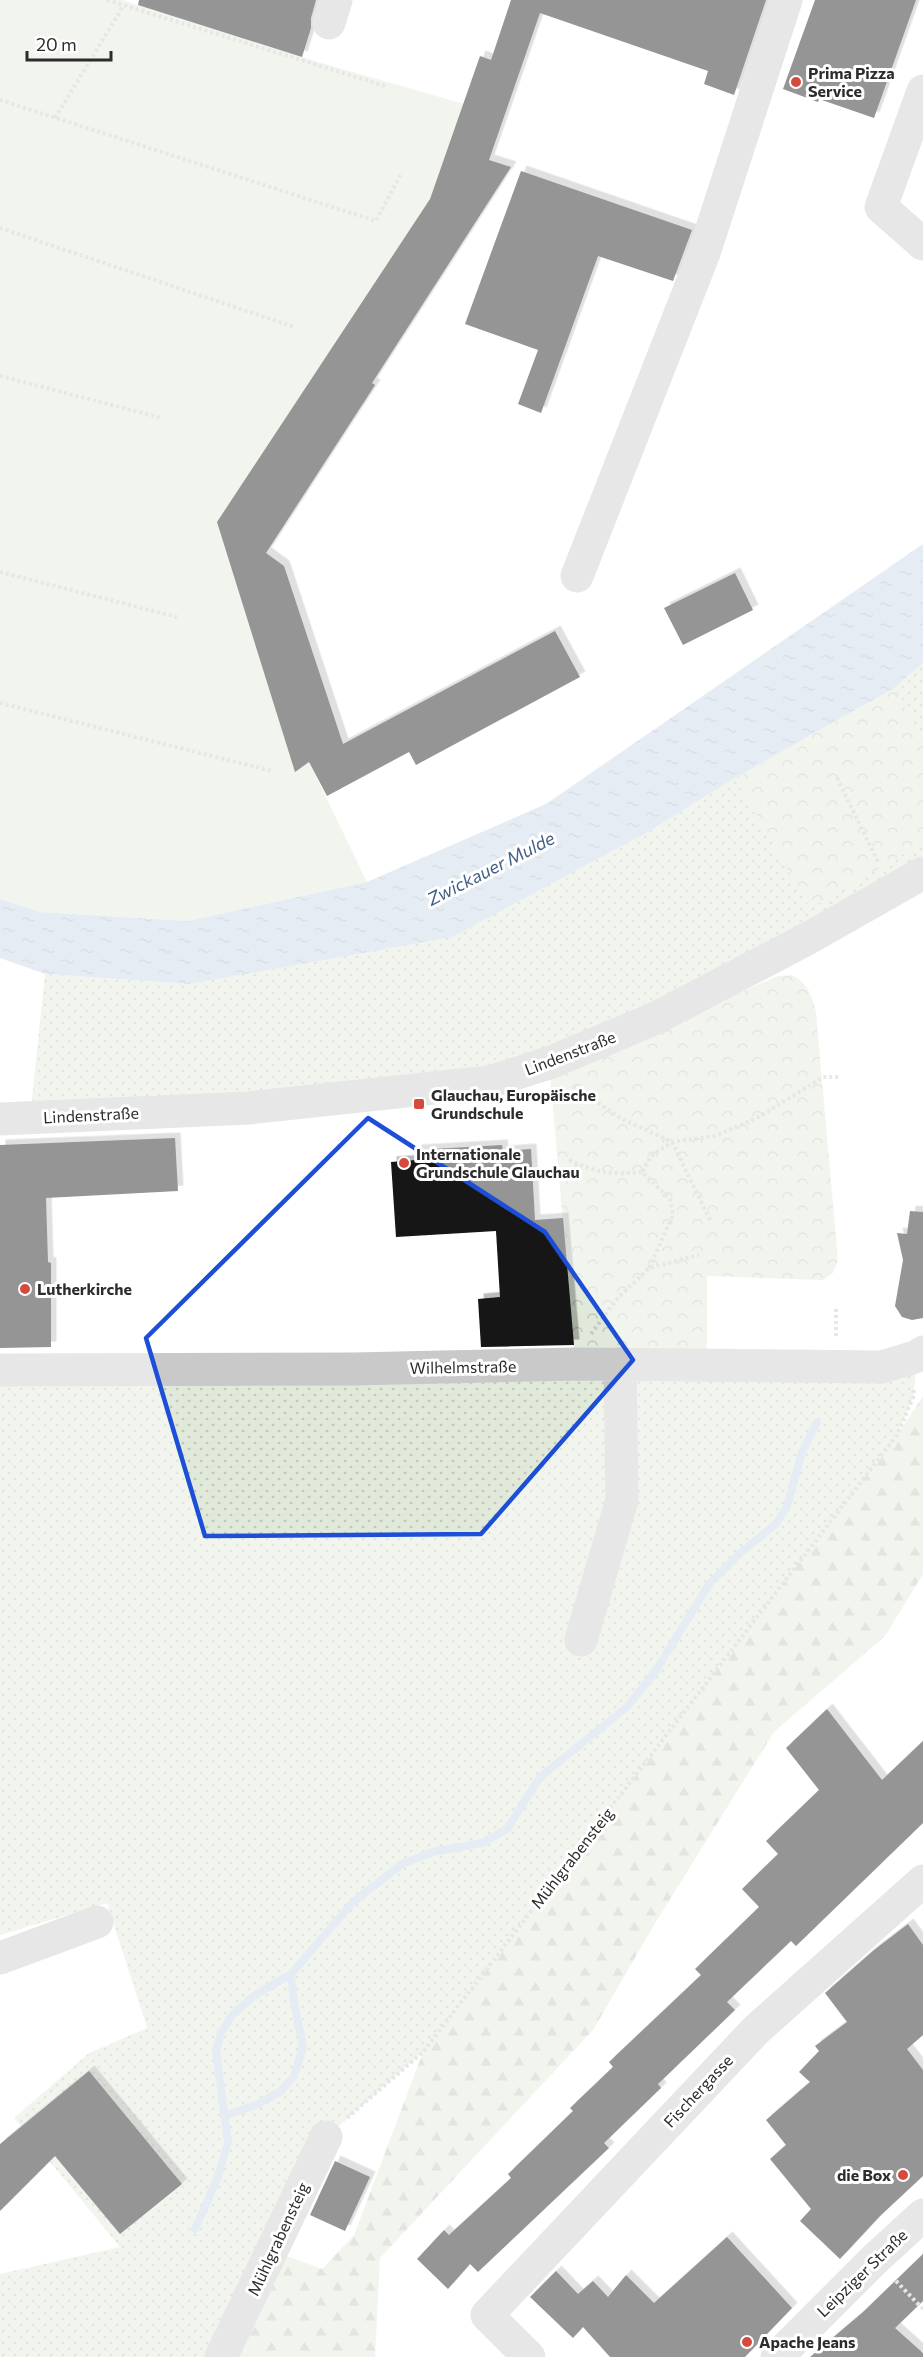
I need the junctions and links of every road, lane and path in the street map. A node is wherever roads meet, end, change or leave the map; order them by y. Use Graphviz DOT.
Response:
graph roads {
  1 [pos="107,0"];
  2 [pos="786,0"];
  3 [pos="124,5"];
  4 [pos="385,86"];
  5 [pos="923,91"];
  6 [pos="0,100"];
  7 [pos="55,118"];
  8 [pos="402,171"];
  9 [pos="0,228"];
  10 [pos="923,244"];
  11 [pos="294,327"];
  12 [pos="0,376"];
  13 [pos="162,418"];
  14 [pos="0,572"];
  15 [pos="576,576"];
  16 [pos="177,617"];
  17 [pos="0,703"];
  18 [pos="272,771"];
  19 [pos="837,778"];
  20 [pos="923,873"];
  21 [pos="892,891"];
  22 [pos="555,1060"];
  23 [pos="840,1077"];
  24 [pos="0,1119"];
  25 [pos="672,1142"];
  26 [pos="569,1160"];
  27 [pos="642,1172"];
  28 [pos="711,1222"];
  29 [pos="699,1255"];
  30 [pos="649,1268"];
  31 [pos="921,1354"];
  32 [pos="604,1364"];
  33 [pos="0,1370"];
  34 [pos="581,1640"];
  35 [pos="923,1881"];
  36 [pos="97,1922"];
  37 [pos="0,1958"];
  38 [pos="326,2137"];
  39 [pos="923,2214"];
  40 [pos="875,2259"];
  41 [pos="923,2309"];
  42 [pos="221,2357"];
  43 [pos="530,2357"];
  44 [pos="777,2357"];
  1 -- 3 [label="path"];
  2 -- 15 [label="street"];
  3 -- 4 [label="path"];
  3 -- 7 [label="path"];
  5 -- 10 [label="street"];
  6 -- 7 [label="path"];
  7 -- 8 [label="path"];
  9 -- 11 [label="path"];
  12 -- 13 [label="path"];
  14 -- 16 [label="path"];
  17 -- 18 [label="path"];
  19 -- 21 [label="path"];
  20 -- 21 [label="street, Lindenstraße"];
  21 -- 22 [label="street, Lindenstraße"];
  22 -- 24 [label="street, Lindenstraße"];
  22 -- 25 [label="path"];
  23 -- 25 [label="path"];
  25 -- 27 [label="path"];
  25 -- 28 [label="path"];
  26 -- 27 [label="path"];
  27 -- 30 [label="path"];
  29 -- 30 [label="path"];
  30 -- 32 [label="path"];
  31 -- 32 [label="street, Wilhelmstraße"];
  31 -- 38 [label="path, Mühlgrabensteig"];
  32 -- 33 [label="street, Wilhelmstraße"];
  32 -- 34 [label="street"];
  35 -- 43 [label="street, Fischergasse"];
  36 -- 37 [label="street"];
  38 -- 42 [label="street, Mühlgrabensteig"];
  39 -- 40 [label="street, Leipziger Straße"];
  40 -- 41 [label="path"];
  40 -- 44 [label="street, Leipziger Straße"];
}
